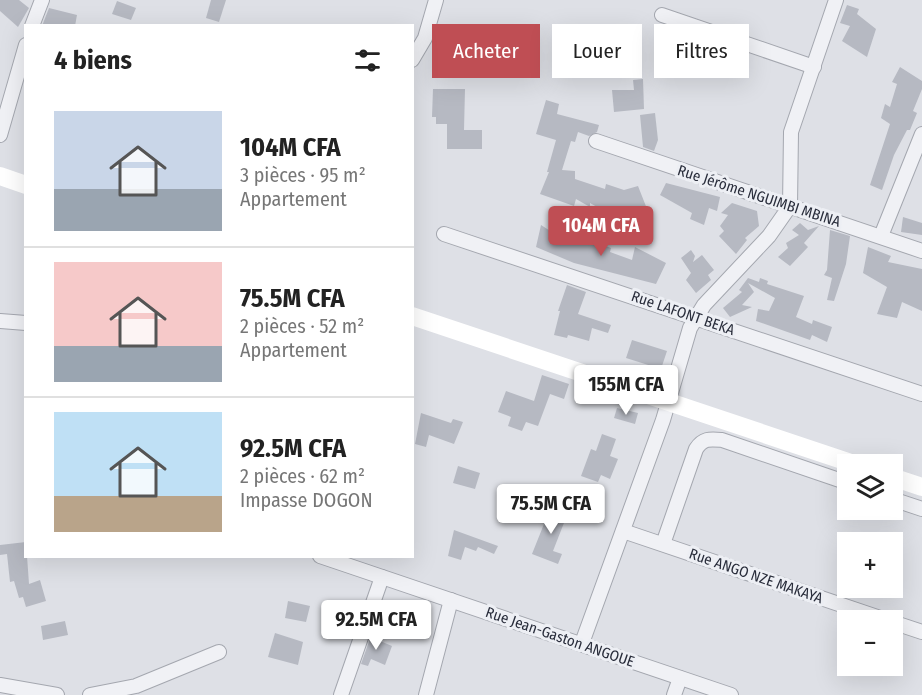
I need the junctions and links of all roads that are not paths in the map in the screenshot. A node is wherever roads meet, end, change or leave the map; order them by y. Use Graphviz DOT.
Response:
graph roads {
  1 [pos="42,0"];
  2 [pos="436,0"];
  3 [pos="836,0"];
  4 [pos="662,15"];
  5 [pos="33,24"];
  6 [pos="24,51"];
  7 [pos="414,57"];
  8 [pos="814,67"];
  9 [pos="922,134"];
  10 [pos="0,135"];
  11 [pos="596,141"];
  12 [pos="0,176"];
  13 [pos="24,184"];
  14 [pos="790,206"];
  15 [pos="444,234"];
  16 [pos="881,236"];
  17 [pos="922,250"];
  18 [pos="697,316"];
  19 [pos="414,317"];
  20 [pos="0,321"];
  21 [pos="24,323"];
  22 [pos="922,394"];
  23 [pos="668,401"];
  24 [pos="837,458"];
  25 [pos="837,479"];
  26 [pos="903,481"];
  27 [pos="922,487"];
  28 [pos="903,503"];
  29 [pos="922,509"];
  30 [pos="623,531"];
  31 [pos="663,544"];
  32 [pos="326,558"];
  33 [pos="382,577"];
  34 [pos="452,600"];
  35 [pos="856,610"];
  36 [pos="903,626"];
  37 [pos="922,632"];
  38 [pos="582,643"];
  39 [pos="219,652"];
  40 [pos="680,678"];
  41 [pos="0,685"];
  42 [pos="57,695"];
  43 [pos="90,695"];
  44 [pos="341,695"];
  45 [pos="426,695"];
  46 [pos="674,695"];
  47 [pos="731,695"];
  1 -- 5 [label="street"];
  2 -- 7 [label="street"];
  3 -- 8 [label="street"];
  4 -- 8 [label="street"];
  6 -- 10 [label="street"];
  8 -- 14 [label="street"];
  9 -- 16 [label="street"];
  11 -- 14 [label="street, Rue Jérôme NGUIMBI MBINA"];
  12 -- 13 [label="street"];
  14 -- 16 [label="street, Rue Jérôme NGUIMBI MBINA"];
  14 -- 18 [label="street"];
  15 -- 18 [label="street, Rue LAFONT BEKA"];
  16 -- 17 [label="street, Rue Jérôme NGUIMBI MBINA"];
  18 -- 22 [label="street, Rue LAFONT BEKA"];
  18 -- 23 [label="street"];
  19 -- 23 [label="street"];
  20 -- 21 [label="street"];
  23 -- 24 [label="street"];
  23 -- 30 [label="street"];
  25 -- 31 [label="street"];
  26 -- 27 [label="street"];
  28 -- 29 [label="street"];
  30 -- 31 [label="street, Rue ANGO NZE MAKAYA"];
  30 -- 38 [label="street"];
  31 -- 35 [label="street, Rue ANGO NZE MAKAYA"];
  32 -- 33 [label="street, Rue Jean-Gaston ANGOUE"];
  33 -- 34 [label="street, Rue Jean-Gaston ANGOUE"];
  33 -- 44 [label="street"];
  34 -- 38 [label="street, Rue Jean-Gaston ANGOUE"];
  34 -- 45 [label="street"];
  36 -- 37 [label="street, Rue ANGO NZE MAKAYA"];
  38 -- 40 [label="street, Rue Jean-Gaston ANGOUE"];
  39 -- 43 [label="street"];
  40 -- 46 [label="street"];
  40 -- 47 [label="street, Rue Jean-Gaston ANGOUE"];
  41 -- 42 [label="street"];
}
